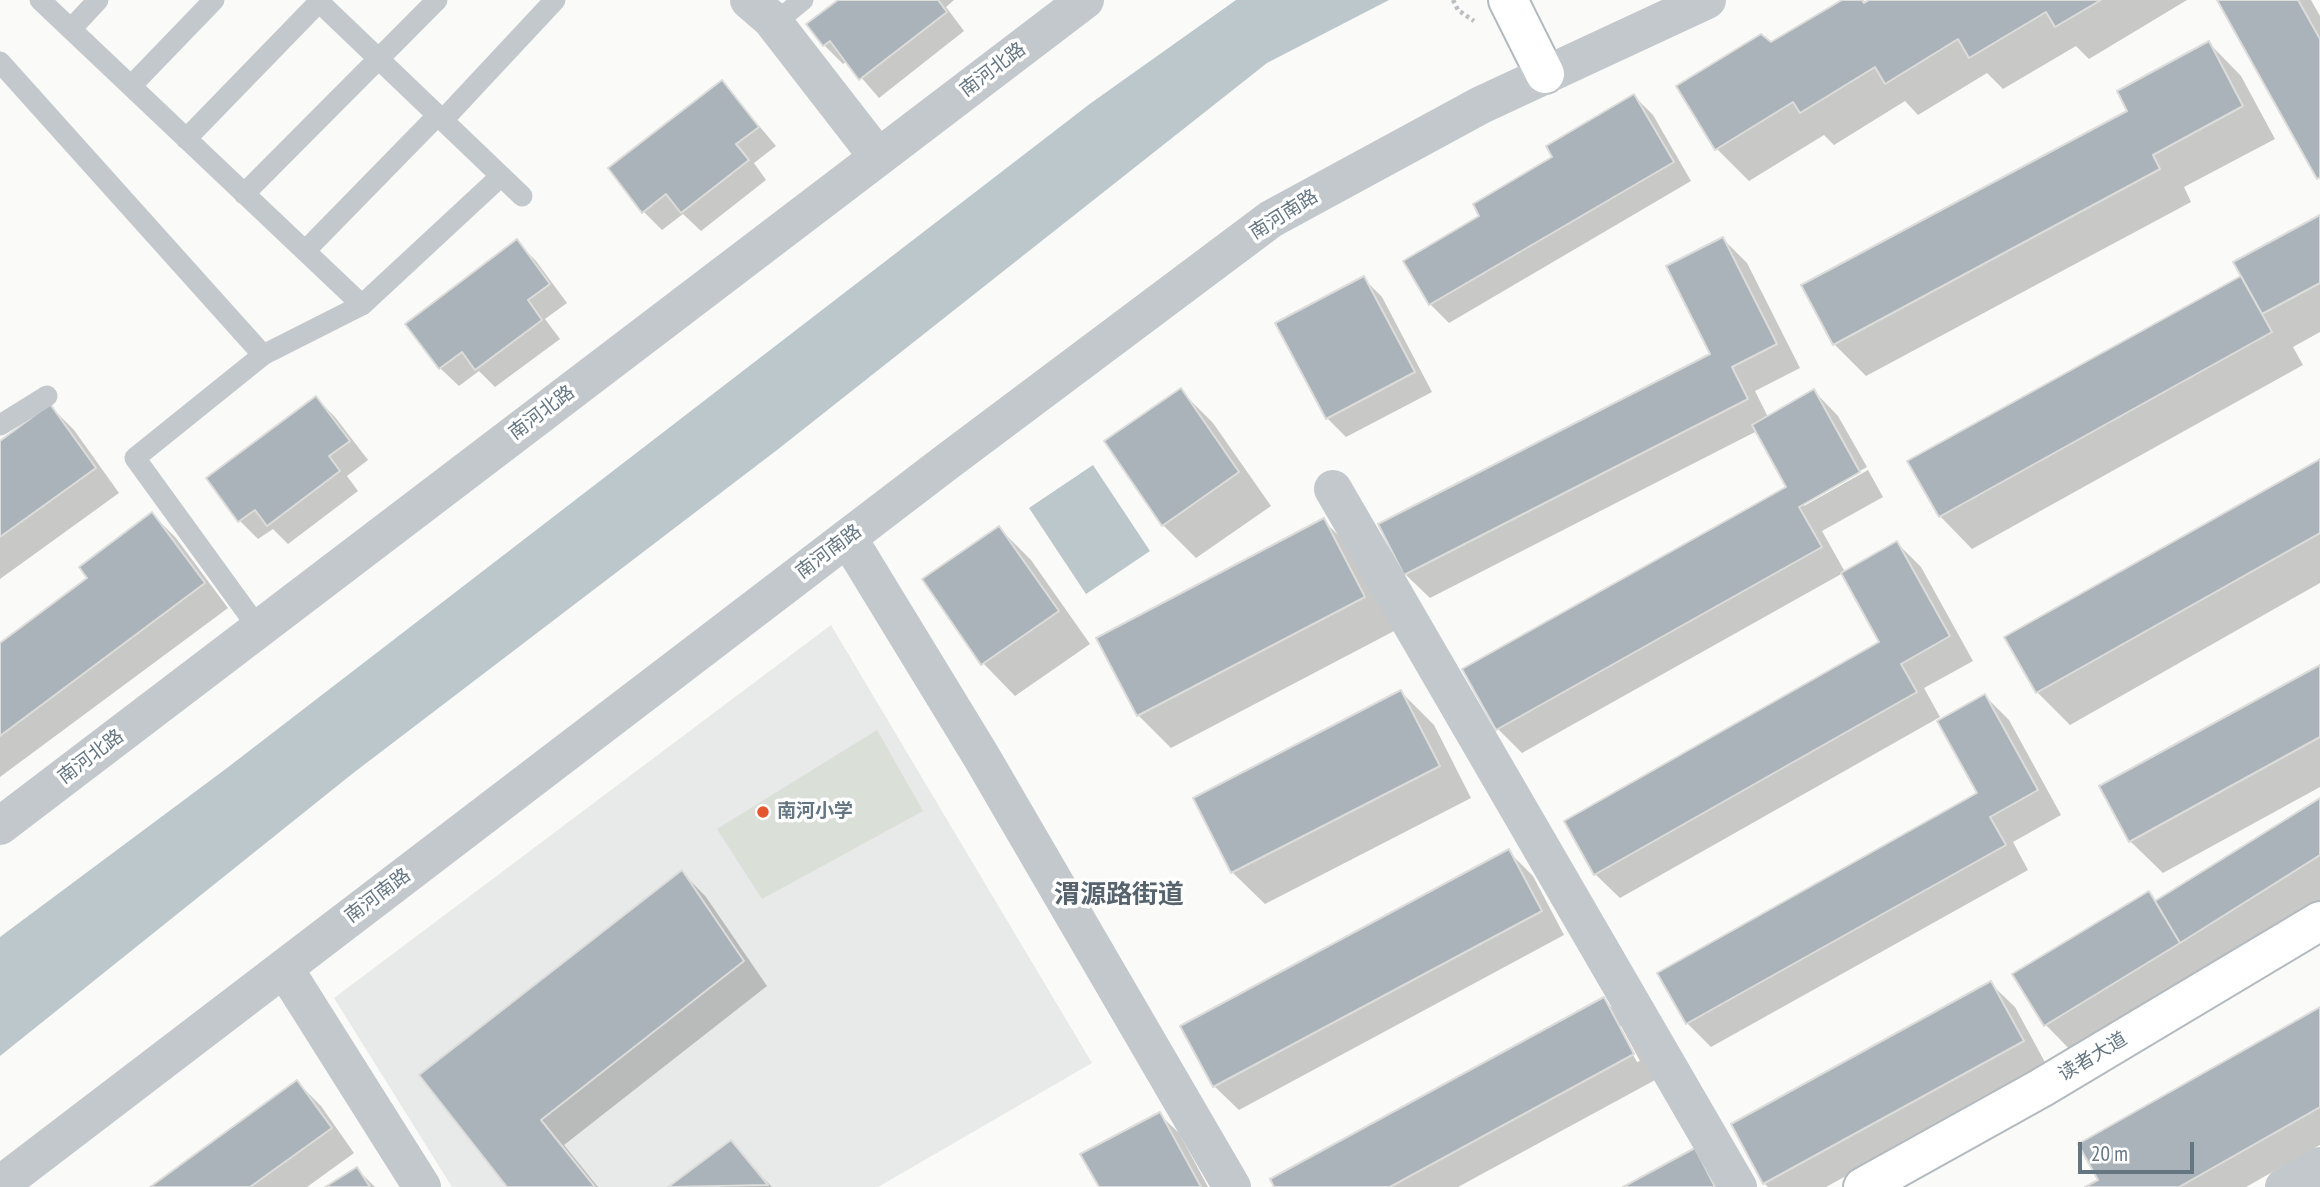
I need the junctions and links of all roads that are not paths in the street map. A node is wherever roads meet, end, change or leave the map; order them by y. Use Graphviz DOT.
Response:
graph roads {
  1 [pos="40,0"];
  2 [pos="98,0"];
  3 [pos="214,0"];
  4 [pos="437,0"];
  5 [pos="555,0"];
  6 [pos="1085,0"];
  7 [pos="1508,0"];
  8 [pos="1707,0"];
  9 [pos="319,1"];
  10 [pos="775,8"];
  11 [pos="71,29"];
  12 [pos="379,59"];
  13 [pos="0,62"];
  14 [pos="1545,74"];
  15 [pos="131,86"];
  16 [pos="440,118"];
  17 [pos="187,139"];
  18 [pos="878,157"];
  19 [pos="501,176"];
  20 [pos="244,194"];
  21 [pos="522,196"];
  22 [pos="305,251"];
  23 [pos="362,305"];
  24 [pos="263,355"];
  25 [pos="47,396"];
  26 [pos="0,425"];
  27 [pos="1333,489"];
  28 [pos="848,538"];
  29 [pos="259,629"];
  30 [pos="0,826"];
  31 [pos="2320,921"];
  32 [pos="284,968"];
  33 [pos="2320,1166"];
  34 [pos="0,1185"];
  35 [pos="422,1187"];
  36 [pos="1232,1187"];
  37 [pos="1738,1187"];
  38 [pos="1863,1187"];
  39 [pos="2284,1187"];
  1 -- 11 [label="lane"];
  2 -- 11 [label="lane"];
  3 -- 15 [label="lane"];
  4 -- 12 [label="lane"];
  5 -- 16 [label="lane"];
  6 -- 18 [label="street, 南河北路"];
  7 -- 14 [label="main road"];
  8 -- 14 [label="street, 南河南路"];
  9 -- 12 [label="lane"];
  9 -- 17 [label="lane"];
  10 -- 18 [label="street"];
  11 -- 15 [label="lane"];
  12 -- 16 [label="lane"];
  12 -- 20 [label="lane"];
  13 -- 24 [label="lane"];
  14 -- 28 [label="street, 南河南路"];
  15 -- 17 [label="lane"];
  16 -- 19 [label="lane"];
  16 -- 22 [label="lane"];
  17 -- 20 [label="lane"];
  18 -- 29 [label="street, 南河北路"];
  19 -- 21 [label="lane"];
  19 -- 23 [label="lane"];
  20 -- 22 [label="lane"];
  22 -- 23 [label="lane"];
  23 -- 24 [label="lane"];
  24 -- 29 [label="lane"];
  25 -- 26 [label="lane"];
  27 -- 37 [label="street"];
  28 -- 32 [label="street, 南河南路"];
  28 -- 36 [label="street"];
  29 -- 30 [label="street, 南河北路"];
  31 -- 38 [label="main road, 读者大道"];
  32 -- 34 [label="street, 南河南路"];
  32 -- 35 [label="street"];
  33 -- 39 [label="street"];
}
